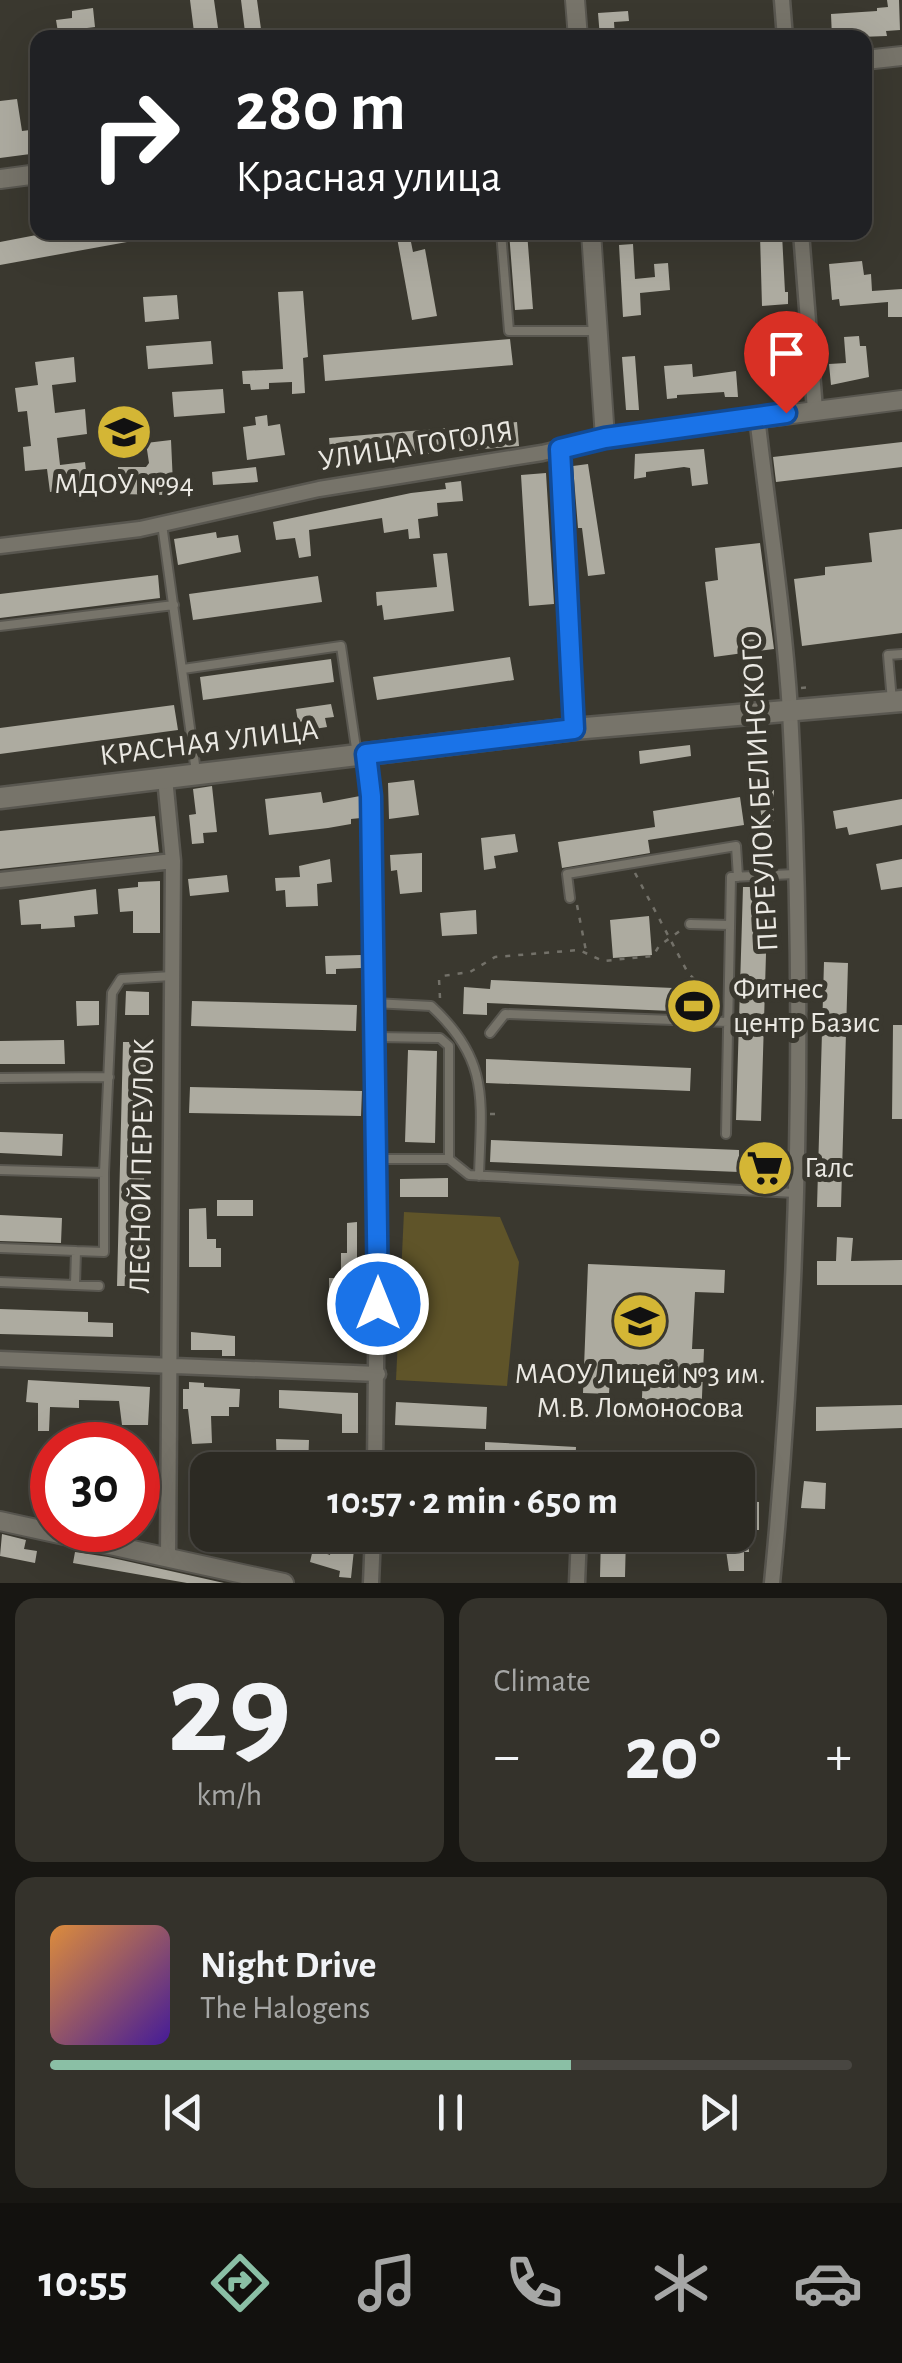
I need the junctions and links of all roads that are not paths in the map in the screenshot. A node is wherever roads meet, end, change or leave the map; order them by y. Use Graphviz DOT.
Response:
graph roads {
  1 [pos="575,0"];
  2 [pos="782,0"];
  3 [pos="577,30"];
  4 [pos="784,30"];
  5 [pos="902,56"];
  6 [pos="872,59"];
  7 [pos="30,175"];
  8 [pos="0,180"];
  9 [pos="502,240"];
  10 [pos="591,240"];
  11 [pos="802,240"];
  12 [pos="597,331"];
  13 [pos="902,400"];
  14 [pos="815,410"];
  15 [pos="757,416"];
  16 [pos="605,438"];
  17 [pos="560,449"];
  18 [pos="162,524"];
  19 [pos="0,546"];
  20 [pos="174,605"];
  21 [pos="0,626"];
  22 [pos="902,654"];
  23 [pos="183,669"];
  24 [pos="897,701"];
  25 [pos="790,711"];
  26 [pos="574,729"];
  27 [pos="362,754"];
  28 [pos="196,774"];
  29 [pos="165,778"];
  30 [pos="0,798"];
  31 [pos="174,861"];
  32 [pos="795,874"];
  33 [pos="738,877"];
  34 [pos="0,880"];
  35 [pos="570,898"];
  36 [pos="690,924"];
  37 [pos="730,926"];
  38 [pos="172,976"];
  39 [pos="374,1003"];
  40 [pos="728,1022"];
  41 [pos="490,1033"];
  42 [pos="374,1037"];
  43 [pos="0,1078"];
  44 [pos="108,1078"];
  45 [pos="726,1134"];
  46 [pos="378,1159"];
  47 [pos="449,1159"];
  48 [pos="0,1170"];
  49 [pos="104,1173"];
  50 [pos="479,1176"];
  51 [pos="796,1192"];
  52 [pos="0,1248"];
  53 [pos="76,1250"];
  54 [pos="0,1282"];
  55 [pos="74,1285"];
  56 [pos="100,1286"];
  57 [pos="0,1359"];
  58 [pos="168,1368"];
  59 [pos="378,1374"];
  60 [pos="375,1452"];
  61 [pos="0,1521"];
  62 [pos="373,1552"];
  63 [pos="579,1552"];
  64 [pos="168,1556"];
  65 [pos="284,1583"];
  66 [pos="372,1583"];
  67 [pos="576,1583"];
  68 [pos="772,1583"];
  1 -- 3 [label="street"];
  2 -- 4 [label="street"];
  5 -- 6 [label="street"];
  7 -- 8 [label="street"];
  9 -- 12 [label="lane"];
  10 -- 12 [label="street"];
  11 -- 14 [label="street"];
  12 -- 16 [label="street"];
  13 -- 14 [label="street, УЛИЦА ГОГОЛЯ"];
  14 -- 15 [label="street, УЛИЦА ГОГОЛЯ"];
  15 -- 16 [label="street, УЛИЦА ГОГОЛЯ"];
  15 -- 25 [label="street, ПЕРЕУЛОК БЕЛИНСКОГО"];
  16 -- 17 [label="street, УЛИЦА ГОГОЛЯ"];
  17 -- 18 [label="street, УЛИЦА ГОГОЛЯ"];
  17 -- 26 [label="street"];
  18 -- 19 [label="street, УЛИЦА ГОГОЛЯ"];
  18 -- 20 [label="lane"];
  20 -- 21 [label="lane"];
  20 -- 23 [label="lane"];
  22 -- 24 [label="lane"];
  23 -- 27 [label="lane"];
  23 -- 28 [label="lane"];
  24 -- 25 [label="main road, КРАСНАЯ УЛИЦА"];
  25 -- 26 [label="main road, КРАСНАЯ УЛИЦА"];
  25 -- 32 [label="street, ПЕРЕУЛОК БЕЛИНСКОГО"];
  26 -- 27 [label="main road, КРАСНАЯ УЛИЦА"];
  27 -- 28 [label="main road, КРАСНАЯ УЛИЦА"];
  27 -- 39 [label="street"];
  28 -- 29 [label="main road, КРАСНАЯ УЛИЦА"];
  29 -- 30 [label="main road, КРАСНАЯ УЛИЦА"];
  29 -- 31 [label="street, ЛЕСНОЙ ПЕРЕУЛОК"];
  31 -- 34 [label="street"];
  31 -- 38 [label="street, ЛЕСНОЙ ПЕРЕУЛОК"];
  32 -- 33 [label="lane"];
  32 -- 51 [label="street, ПЕРЕУЛОК БЕЛИНСКОГО"];
  33 -- 35 [label="lane"];
  33 -- 37 [label="lane"];
  36 -- 37 [label="lane"];
  37 -- 40 [label="lane"];
  38 -- 44 [label="lane"];
  38 -- 58 [label="street, ЛЕСНОЙ ПЕРЕУЛОК"];
  39 -- 42 [label="street"];
  39 -- 50 [label="lane"];
  40 -- 41 [label="lane"];
  40 -- 45 [label="lane"];
  42 -- 46 [label="street"];
  42 -- 47 [label="lane"];
  43 -- 44 [label="lane"];
  44 -- 49 [label="lane"];
  46 -- 47 [label="lane"];
  46 -- 59 [label="street"];
  47 -- 50 [label="lane"];
  48 -- 49 [label="lane"];
  49 -- 53 [label="lane"];
  50 -- 51 [label="lane"];
  51 -- 68 [label="street, ПЕРЕУЛОК БЕЛИНСКОГО"];
  52 -- 53 [label="lane"];
  53 -- 55 [label="lane"];
  54 -- 55 [label="lane"];
  55 -- 56 [label="lane"];
  57 -- 58 [label="street"];
  58 -- 59 [label="street"];
  58 -- 64 [label="street, ЛЕСНОЙ ПЕРЕУЛОК"];
  59 -- 60 [label="street"];
  61 -- 64 [label="street"];
  62 -- 66 [label="street"];
  63 -- 67 [label="street"];
  64 -- 65 [label="street"];
}
